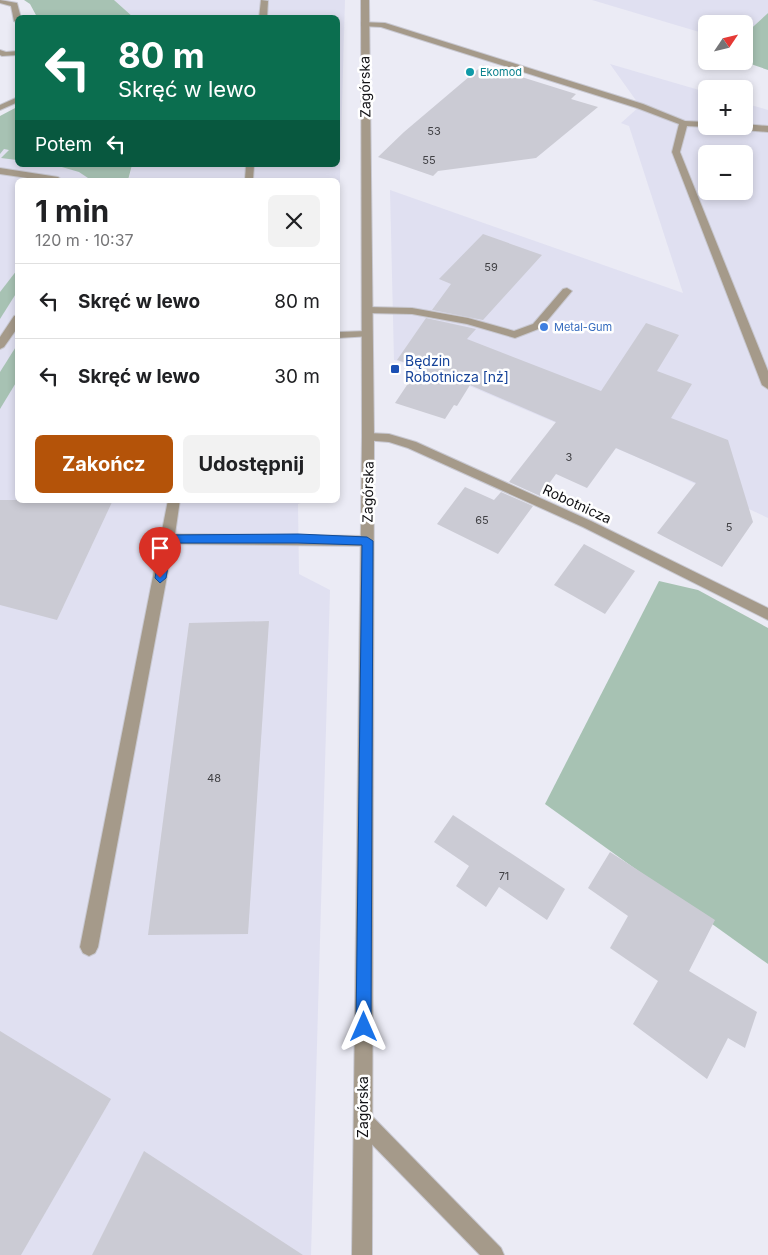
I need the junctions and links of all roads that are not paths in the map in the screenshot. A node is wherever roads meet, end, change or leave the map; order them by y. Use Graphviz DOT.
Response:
graph roads {
  1 [pos="366,0"];
  2 [pos="0,1"];
  3 [pos="264,1"];
  4 [pos="16,15"];
  5 [pos="263,15"];
  6 [pos="364,24"];
  7 [pos="0,52"];
  8 [pos="15,53"];
  9 [pos="15,100"];
  10 [pos="0,108"];
  11 [pos="684,123"];
  12 [pos="698,124"];
  13 [pos="753,128"];
  14 [pos="768,129"];
  15 [pos="0,171"];
  16 [pos="45,178"];
  17 [pos="567,291"];
  18 [pos="367,310"];
  19 [pos="15,322"];
  20 [pos="367,334"];
  21 [pos="340,335"];
  22 [pos="0,345"];
  23 [pos="768,385"];
  24 [pos="368,437"];
  25 [pos="174,503"];
  26 [pos="168,539"];
  27 [pos="367,541"];
  28 [pos="768,614"];
  29 [pos="90,947"];
  30 [pos="363,1122"];
  31 [pos="362,1255"];
  32 [pos="494,1255"];
  1 -- 6 [label="street, Zagórska"];
  2 -- 4 [label="street"];
  3 -- 5 [label="street"];
  6 -- 11 [label="street"];
  6 -- 18 [label="street, Zagórska"];
  7 -- 8 [label="street"];
  9 -- 10 [label="street"];
  11 -- 12 [label="street"];
  11 -- 23 [label="street"];
  13 -- 14 [label="street"];
  15 -- 16 [label="street"];
  17 -- 18 [label="street"];
  18 -- 20 [label="street, Zagórska"];
  19 -- 22 [label="street"];
  20 -- 21 [label="street"];
  20 -- 24 [label="street, Zagórska"];
  24 -- 27 [label="street, Zagórska"];
  24 -- 28 [label="street, Robotnicza"];
  25 -- 26 [label="street"];
  26 -- 27 [label="street"];
  26 -- 29 [label="street"];
  27 -- 30 [label="street, Zagórska"];
  30 -- 31 [label="street, Zagórska"];
  30 -- 32 [label="street"];
}
